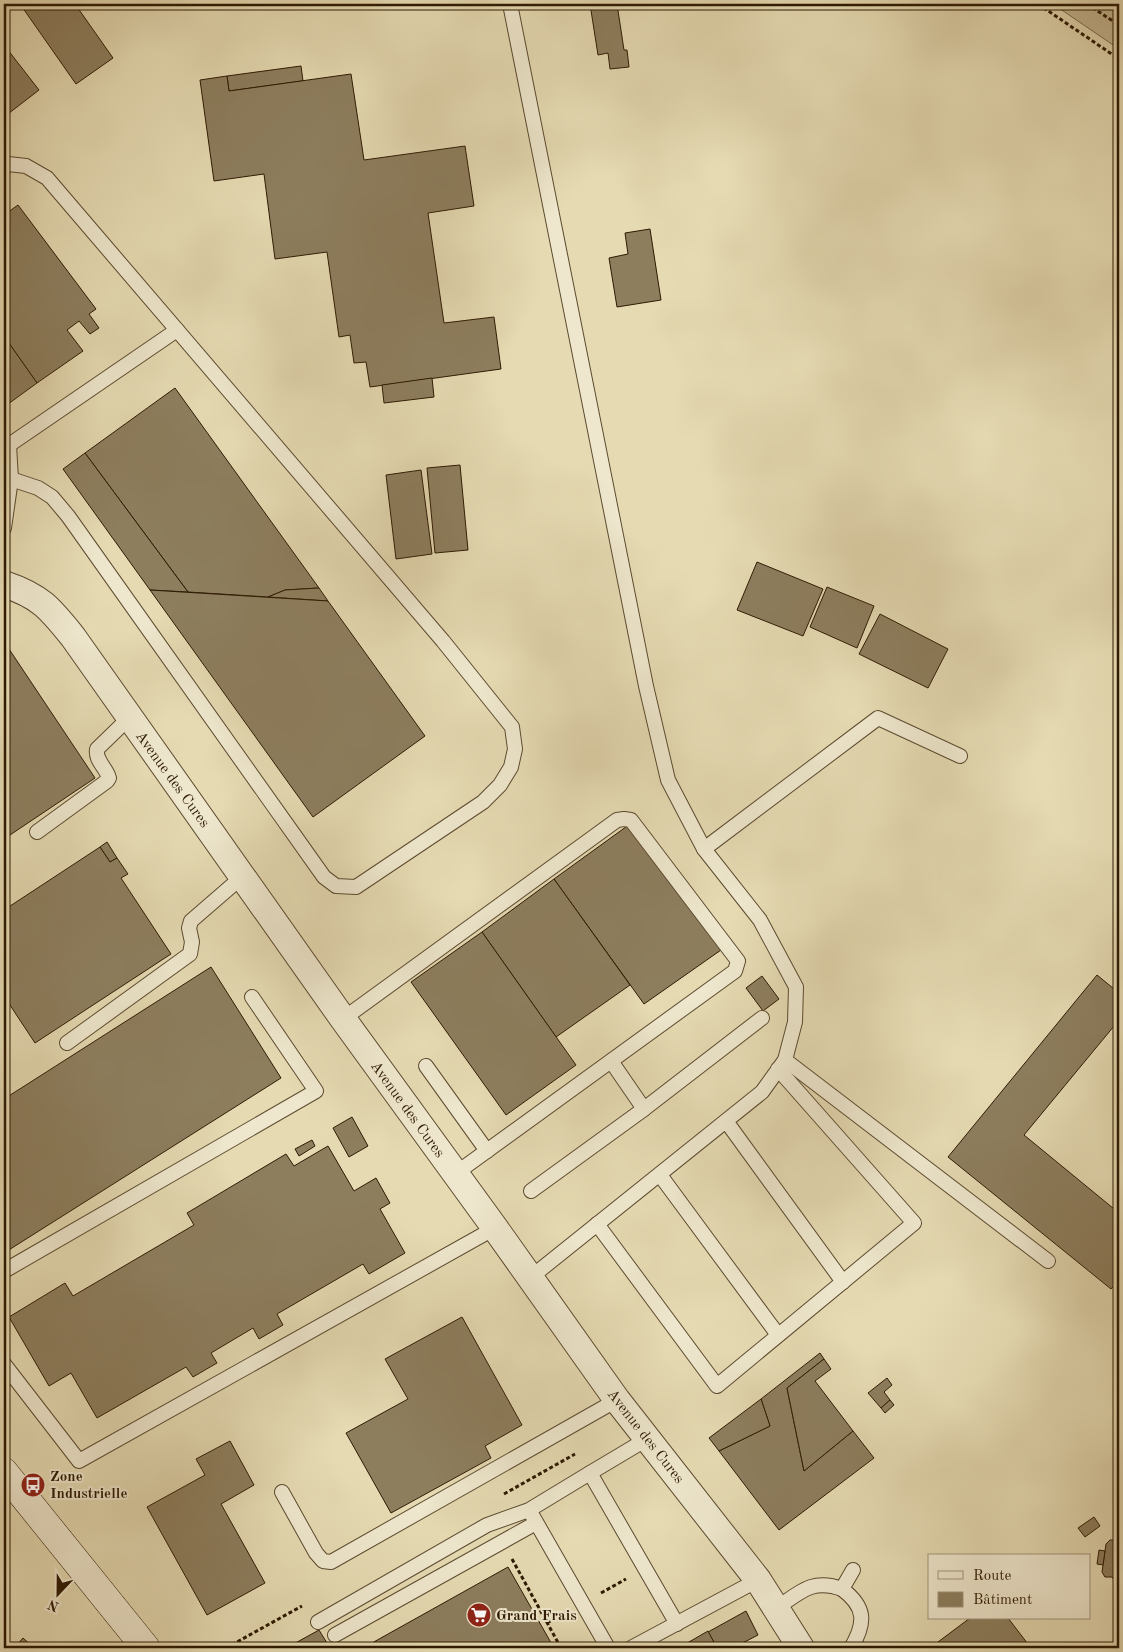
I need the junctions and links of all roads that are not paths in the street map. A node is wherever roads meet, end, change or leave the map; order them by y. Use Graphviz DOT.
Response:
graph roads {
  1 [pos="510,4"];
  2 [pos="4,168"];
  3 [pos="177,330"];
  4 [pos="7,446"];
  5 [pos="11,479"];
  6 [pos="4,528"];
  7 [pos="4,584"];
  8 [pos="129,718"];
  9 [pos="960,756"];
  10 [pos="37,832"];
  11 [pos="704,850"];
  12 [pos="242,876"];
  13 [pos="252,997"];
  14 [pos="762,1018"];
  15 [pos="343,1019"];
  16 [pos="68,1043"];
  17 [pos="612,1061"];
  18 [pos="782,1065"];
  19 [pos="426,1066"];
  20 [pos="644,1109"];
  21 [pos="726,1121"];
  22 [pos="487,1151"];
  23 [pos="455,1174"];
  24 [pos="660,1175"];
  25 [pos="531,1192"];
  26 [pos="597,1224"];
  27 [pos="495,1228"];
  28 [pos="1048,1261"];
  29 [pos="4,1272"];
  30 [pos="530,1278"];
  31 [pos="843,1282"];
  32 [pos="778,1336"];
  33 [pos="4,1364"];
  34 [pos="617,1400"];
  35 [pos="647,1439"];
  36 [pos="4,1472"];
  37 [pos="590,1473"];
  38 [pos="282,1492"];
  39 [pos="529,1510"];
  40 [pos="536,1523"];
  41 [pos="853,1570"];
  42 [pos="758,1580"];
  43 [pos="842,1589"];
  44 [pos="777,1608"];
  45 [pos="318,1622"];
  46 [pos="677,1624"];
  47 [pos="335,1635"];
  48 [pos="146,1648"];
  49 [pos="608,1648"];
  50 [pos="631,1648"];
  51 [pos="801,1648"];
  52 [pos="851,1648"];
  1 -- 11 [label="lane"];
  2 -- 3 [label="lane"];
  3 -- 4 [label="lane"];
  3 -- 5 [label="lane"];
  4 -- 5 [label="lane"];
  5 -- 6 [label="lane"];
  7 -- 8 [label="street, Avenue des Cures"];
  8 -- 10 [label="lane"];
  8 -- 12 [label="street, Avenue des Cures"];
  9 -- 11 [label="lane"];
  11 -- 18 [label="lane"];
  12 -- 15 [label="street, Avenue des Cures"];
  12 -- 16 [label="lane"];
  13 -- 29 [label="lane"];
  14 -- 20 [label="lane"];
  15 -- 17 [label="lane"];
  15 -- 23 [label="street, Avenue des Cures"];
  17 -- 20 [label="lane"];
  17 -- 22 [label="lane"];
  18 -- 21 [label="lane"];
  18 -- 28 [label="lane"];
  18 -- 31 [label="lane"];
  19 -- 22 [label="lane"];
  20 -- 25 [label="lane"];
  21 -- 24 [label="lane"];
  21 -- 31 [label="lane"];
  22 -- 23 [label="lane"];
  23 -- 27 [label="street, Avenue des Cures"];
  24 -- 26 [label="lane"];
  24 -- 32 [label="lane"];
  26 -- 30 [label="lane"];
  26 -- 32 [label="lane"];
  27 -- 30 [label="street, Avenue des Cures"];
  27 -- 33 [label="lane"];
  30 -- 34 [label="street, Avenue des Cures"];
  31 -- 32 [label="lane"];
  34 -- 35 [label="street, Avenue des Cures"];
  34 -- 38 [label="lane"];
  35 -- 37 [label="lane"];
  35 -- 42 [label="street, Avenue des Cures"];
  36 -- 48 [label="main road"];
  37 -- 39 [label="lane"];
  37 -- 46 [label="lane"];
  39 -- 40 [label="lane"];
  39 -- 45 [label="lane"];
  40 -- 47 [label="lane"];
  40 -- 49 [label="lane"];
  41 -- 43 [label="lane"];
  42 -- 44 [label="street, Avenue des Cures"];
  42 -- 46 [label="lane"];
  43 -- 44 [label="lane"];
  43 -- 52 [label="lane"];
  44 -- 51 [label="street, Avenue des Cures"];
  46 -- 50 [label="lane"];
}
